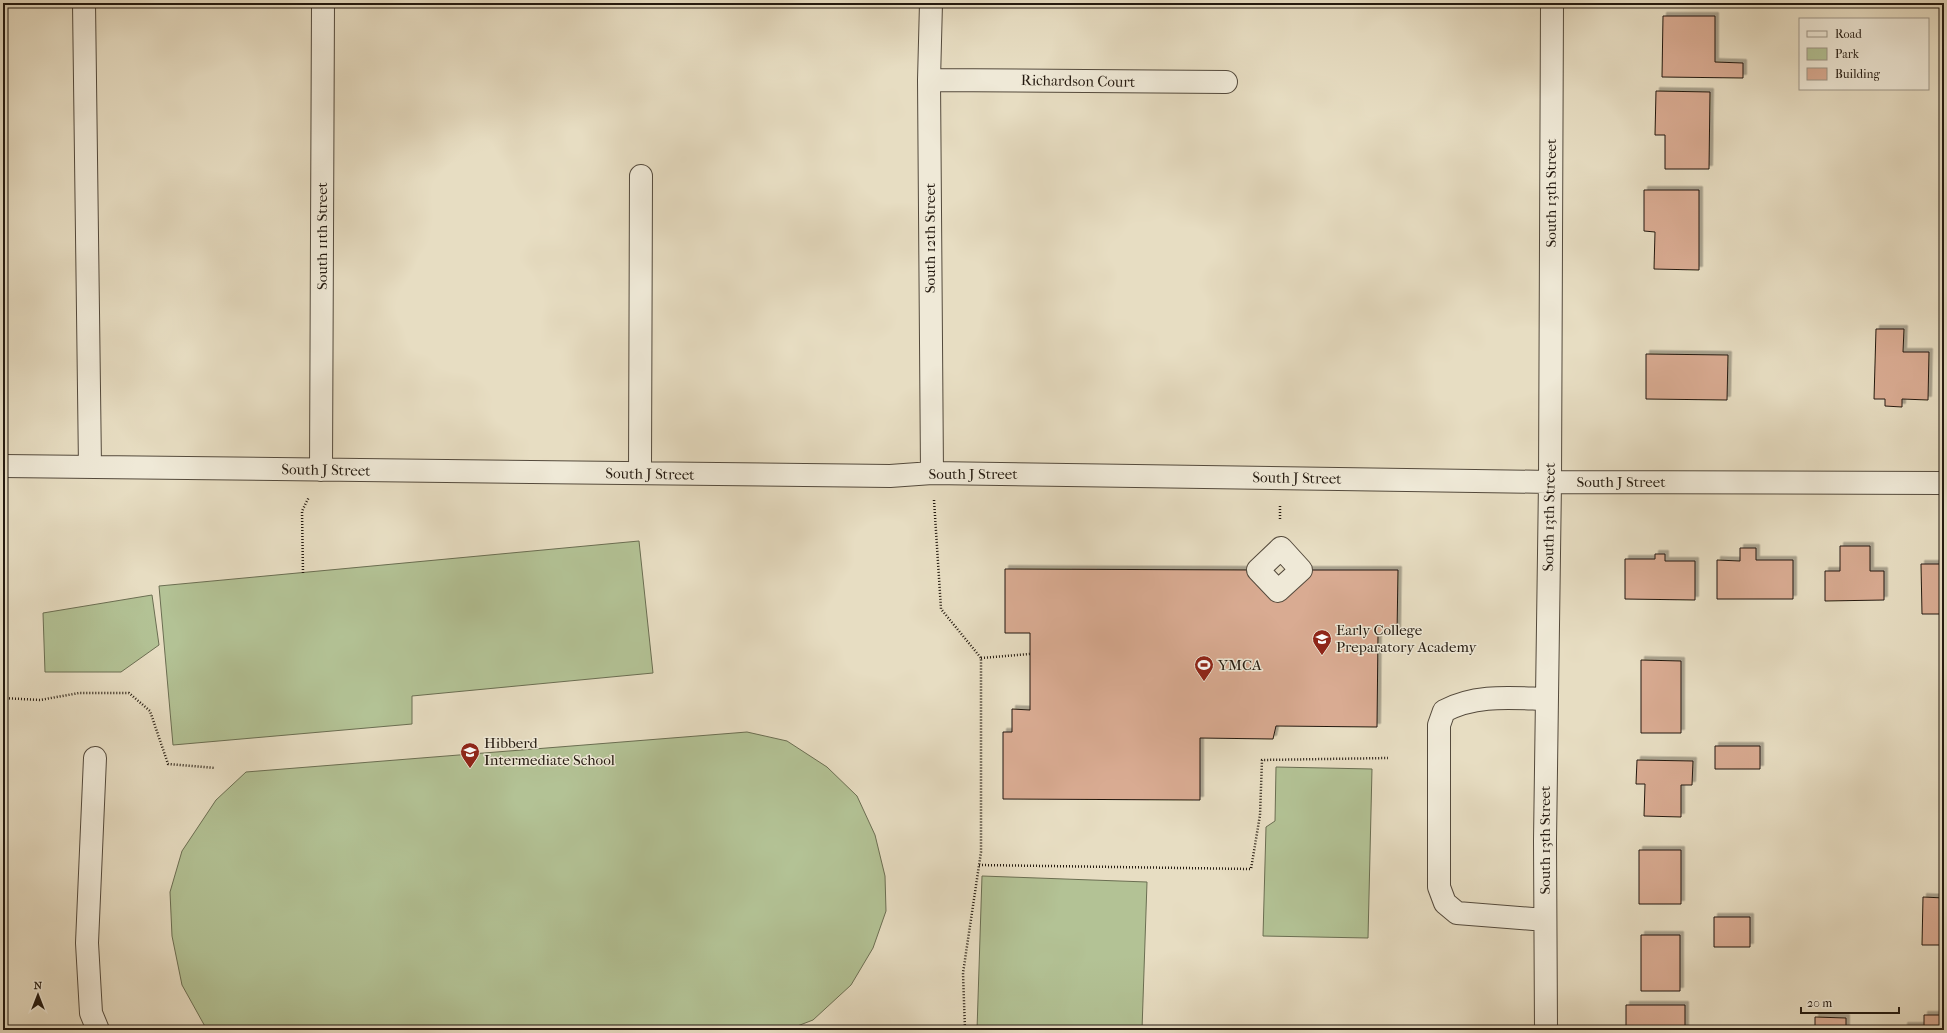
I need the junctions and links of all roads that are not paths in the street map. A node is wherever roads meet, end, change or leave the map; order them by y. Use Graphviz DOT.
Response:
graph roads {
  1 [pos="84,3"];
  2 [pos="323,3"];
  3 [pos="931,3"];
  4 [pos="1552,3"];
  5 [pos="929,80"];
  6 [pos="1226,82"];
  7 [pos="641,176"];
  8 [pos="3,466"];
  9 [pos="90,467"];
  10 [pos="321,470"];
  11 [pos="640,473"];
  12 [pos="932,473"];
  13 [pos="1550,482"];
  14 [pos="1944,483"];
  15 [pos="1546,699"];
  16 [pos="95,758"];
  17 [pos="1544,920"];
  18 [pos="98,1030"];
  19 [pos="1546,1030"];
  1 -- 9 [label="street"];
  2 -- 10 [label="street, South 11th Street"];
  3 -- 5 [label="street, South 12th Street"];
  4 -- 13 [label="street, South 13th Street"];
  5 -- 6 [label="street, Richardson Court"];
  5 -- 12 [label="street, South 12th Street"];
  7 -- 11 [label="street"];
  8 -- 9 [label="street, South J Street"];
  9 -- 10 [label="street, South J Street"];
  10 -- 11 [label="street, South J Street"];
  11 -- 12 [label="street, South J Street"];
  12 -- 13 [label="street, South J Street"];
  13 -- 14 [label="street, South J Street"];
  13 -- 15 [label="street, South 13th Street"];
  15 -- 17 [label="street, South 13th Street"];
  15 -- 17 [label="street"];
  16 -- 18 [label="street"];
  17 -- 19 [label="street, South 13th Street"];
}
